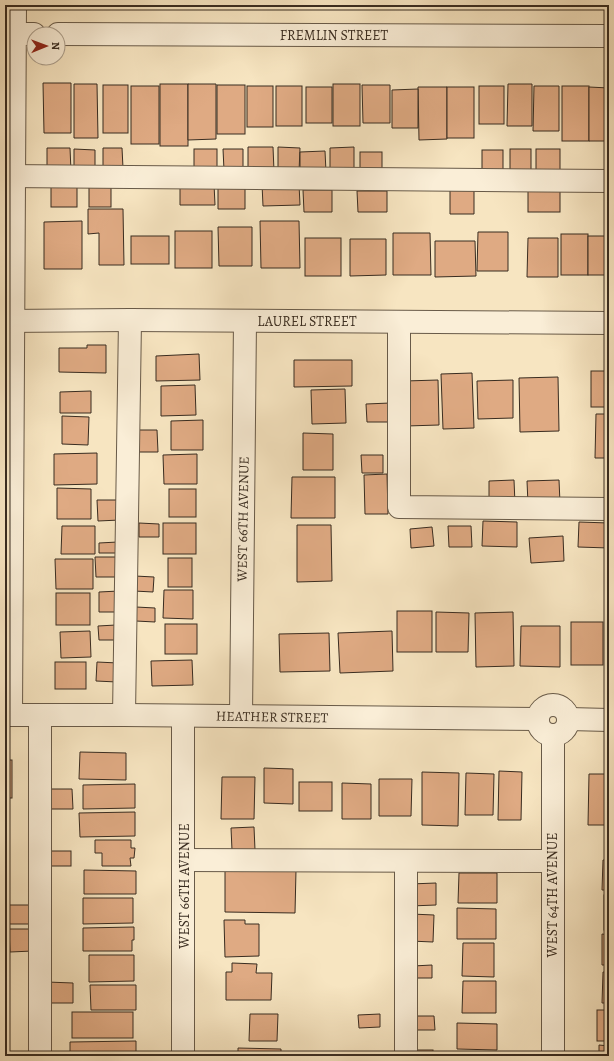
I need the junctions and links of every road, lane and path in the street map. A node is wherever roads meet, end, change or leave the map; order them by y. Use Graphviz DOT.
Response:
graph roads {
  1 [pos="15,5"];
  2 [pos="18,34"];
  3 [pos="66,34"];
  4 [pos="609,36"];
  5 [pos="9,176"];
  6 [pos="609,181"];
  7 [pos="130,320"];
  8 [pos="9,321"];
  9 [pos="245,321"];
  10 [pos="399,322"];
  11 [pos="609,323"];
  12 [pos="609,508"];
  13 [pos="124,715"];
  14 [pos="8,716"];
  15 [pos="40,716"];
  16 [pos="184,716"];
  17 [pos="241,716"];
  18 [pos="538,719"];
  19 [pos="569,719"];
  20 [pos="609,720"];
  21 [pos="553,735"];
  22 [pos="184,860"];
  23 [pos="406,861"];
  24 [pos="552,861"];
  25 [pos="40,1056"];
  26 [pos="183,1056"];
  27 [pos="406,1056"];
  28 [pos="553,1056"];
  1 -- 2 [label="street"];
  2 -- 5 [label="street"];
  3 -- 4 [label="street, FREMLIN STREET"];
  5 -- 6 [label="street"];
  5 -- 8 [label="street"];
  7 -- 8 [label="street, LAUREL STREET"];
  7 -- 9 [label="street, LAUREL STREET"];
  7 -- 13 [label="street"];
  8 -- 14 [label="street"];
  9 -- 10 [label="street, LAUREL STREET"];
  9 -- 17 [label="street, WEST 66TH AVENUE"];
  10 -- 11 [label="street, LAUREL STREET"];
  10 -- 12 [label="street"];
  13 -- 15 [label="street, HEATHER STREET"];
  13 -- 16 [label="street, HEATHER STREET"];
  14 -- 15 [label="street, HEATHER STREET"];
  15 -- 25 [label="street"];
  16 -- 17 [label="street, HEATHER STREET"];
  16 -- 22 [label="street, WEST 66TH AVENUE"];
  17 -- 18 [label="street, HEATHER STREET"];
  18 -- 19 [label="street"];
  18 -- 21 [label="street"];
  19 -- 20 [label="street"];
  19 -- 21 [label="street"];
  21 -- 24 [label="street, WEST 64TH AVENUE"];
  22 -- 23 [label="street"];
  22 -- 26 [label="street, WEST 66TH AVENUE"];
  23 -- 24 [label="street"];
  23 -- 27 [label="street"];
  24 -- 28 [label="street, WEST 64TH AVENUE"];
}
